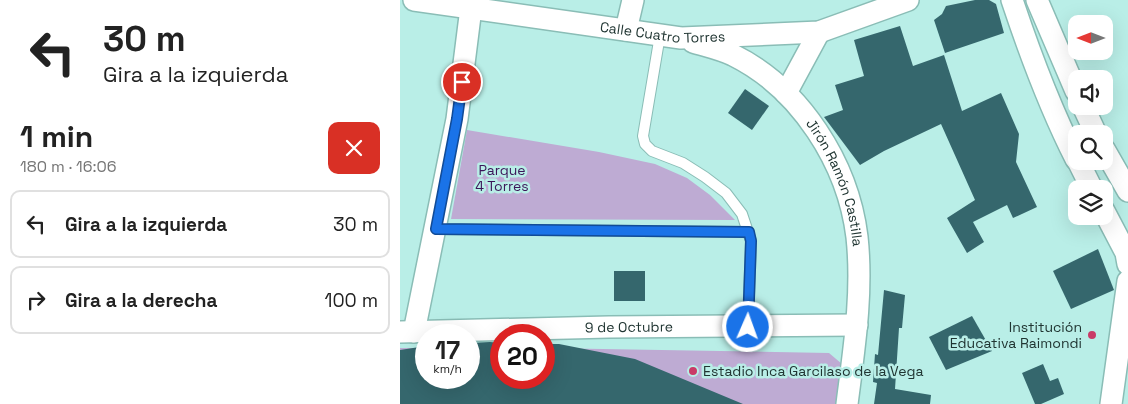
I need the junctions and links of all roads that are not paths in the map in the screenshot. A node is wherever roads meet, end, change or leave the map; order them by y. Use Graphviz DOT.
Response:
graph roads {
  1 [pos="414,0"];
  2 [pos="633,0"];
  3 [pos="905,0"];
  4 [pos="1012,0"];
  5 [pos="1037,0"];
  6 [pos="472,8"];
  7 [pos="626,30"];
  8 [pos="819,32"];
  9 [pos="670,36"];
  10 [pos="1068,72"];
  11 [pos="786,93"];
  12 [pos="1068,141"];
  13 [pos="1113,165"];
  14 [pos="1128,191"];
  15 [pos="1111,225"];
  16 [pos="436,229"];
  17 [pos="749,232"];
  18 [pos="1128,264"];
  19 [pos="1128,281"];
  20 [pos="857,326"];
  21 [pos="748,327"];
  22 [pos="407,332"];
  23 [pos="847,404"];
  24 [pos="1111,404"];
  1 -- 6 [label="street, Calle Cuatro Torres"];
  2 -- 7 [label="street"];
  3 -- 8 [label="street, Calle Cuatro Torres"];
  4 -- 12 [label="street"];
  5 -- 10 [label="street"];
  6 -- 7 [label="street, Calle Cuatro Torres"];
  6 -- 16 [label="street"];
  7 -- 9 [label="street, Calle Cuatro Torres"];
  8 -- 9 [label="street, Calle Cuatro Torres"];
  8 -- 11 [label="street"];
  9 -- 11 [label="street, Jirón Ramón Castilla"];
  9 -- 17 [label="lane"];
  11 -- 20 [label="street, Jirón Ramón Castilla"];
  13 -- 14 [label="street"];
  15 -- 18 [label="street"];
  16 -- 17 [label="lane"];
  16 -- 22 [label="street"];
  17 -- 21 [label="lane"];
  19 -- 24 [label="street"];
  20 -- 21 [label="street, 9 de Octubre"];
  20 -- 23 [label="street, Jirón Ramón Castilla"];
  21 -- 22 [label="street, 9 de Octubre"];
}
